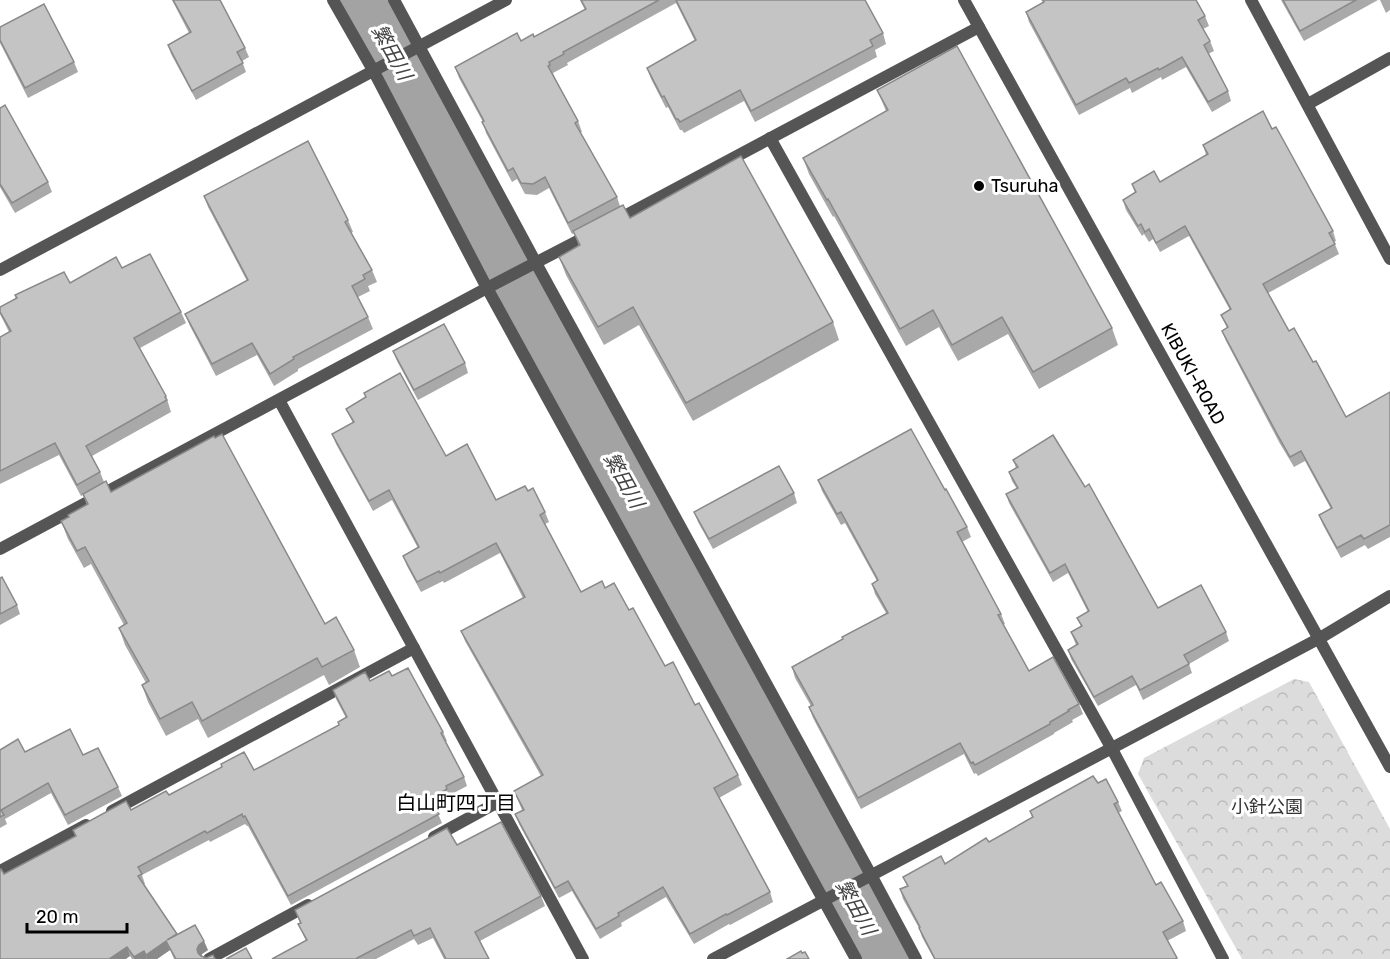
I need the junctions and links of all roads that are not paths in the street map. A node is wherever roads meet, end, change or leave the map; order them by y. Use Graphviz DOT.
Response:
graph roads {
  1 [pos="333,0"];
  2 [pos="394,0"];
  3 [pos="506,0"];
  4 [pos="964,0"];
  5 [pos="1251,0"];
  6 [pos="979,27"];
  7 [pos="419,46"];
  8 [pos="1390,58"];
  9 [pos="373,70"];
  10 [pos="1308,105"];
  11 [pos="770,138"];
  12 [pos="1390,259"];
  13 [pos="535,264"];
  14 [pos="0,270"];
  15 [pos="488,287"];
  16 [pos="279,400"];
  17 [pos="0,549"];
  18 [pos="1390,596"];
  19 [pos="1320,638"];
  20 [pos="414,648"];
  21 [pos="1112,749"];
  22 [pos="1390,766"];
  23 [pos="498,802"];
  24 [pos="425,841"];
  25 [pos="0,871"];
  26 [pos="871,875"];
  27 [pos="322,897"];
  28 [pos="824,900"];
  29 [pos="209,959"];
  30 [pos="583,959"];
  31 [pos="712,959"];
  32 [pos="856,959"];
  33 [pos="916,959"];
  34 [pos="1223,959"];
  1 -- 9 [label="street"];
  2 -- 7 [label="street"];
  3 -- 7 [label="street"];
  4 -- 6 [label="street, KIBUKI-ROAD"];
  5 -- 10 [label="street"];
  6 -- 11 [label="street"];
  6 -- 19 [label="street, KIBUKI-ROAD"];
  7 -- 9 [label="street"];
  7 -- 13 [label="street"];
  8 -- 10 [label="street"];
  9 -- 14 [label="street"];
  9 -- 15 [label="street"];
  10 -- 12 [label="street"];
  11 -- 13 [label="street"];
  11 -- 21 [label="street"];
  13 -- 15 [label="street"];
  13 -- 26 [label="street"];
  15 -- 16 [label="street"];
  15 -- 28 [label="street"];
  16 -- 17 [label="street"];
  16 -- 20 [label="street"];
  18 -- 19 [label="street"];
  19 -- 21 [label="street"];
  19 -- 22 [label="street, KIBUKI-ROAD"];
  20 -- 23 [label="street"];
  20 -- 25 [label="street"];
  21 -- 26 [label="street"];
  21 -- 34 [label="street"];
  23 -- 24 [label="street"];
  23 -- 30 [label="street"];
  26 -- 28 [label="street"];
  26 -- 33 [label="street"];
  27 -- 29 [label="street"];
  28 -- 31 [label="street"];
  28 -- 32 [label="street"];
}
